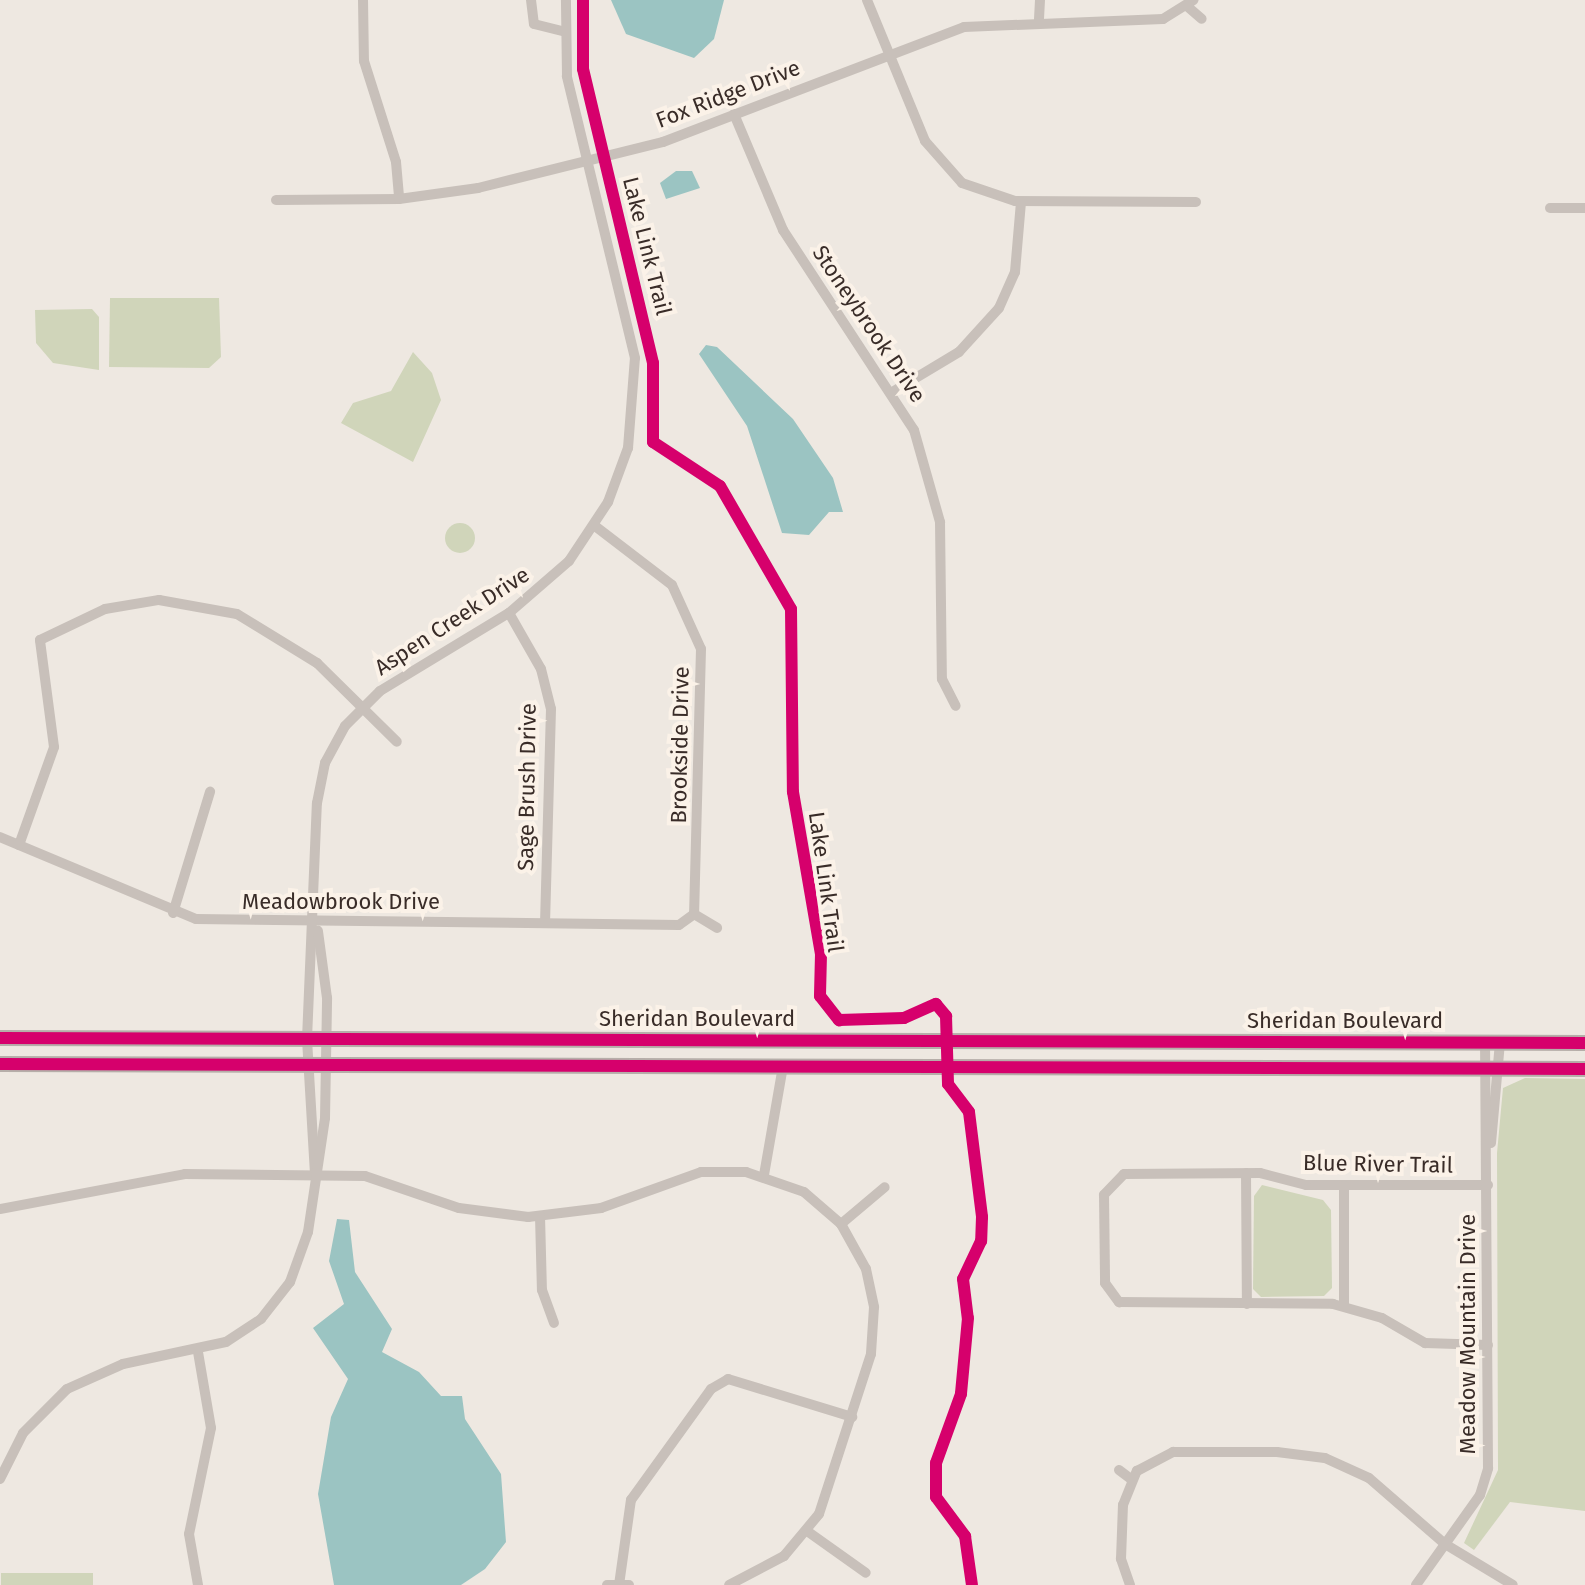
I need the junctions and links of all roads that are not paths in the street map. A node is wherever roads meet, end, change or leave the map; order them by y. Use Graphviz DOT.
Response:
graph roads {
  1 [pos="363,0"];
  2 [pos="531,0"];
  3 [pos="566,0"];
  4 [pos="867,0"];
  5 [pos="1040,0"];
  6 [pos="1191,4"];
  7 [pos="1039,19"];
  8 [pos="1202,19"];
  9 [pos="565,32"];
  10 [pos="888,51"];
  11 [pos="734,114"];
  12 [pos="588,161"];
  13 [pos="399,199"];
  14 [pos="276,200"];
  15 [pos="1021,202"];
  16 [pos="1196,202"];
  17 [pos="1550,208"];
  18 [pos="1585,208"];
  19 [pos="894,391"];
  20 [pos="595,526"];
  21 [pos="509,613"];
  22 [pos="363,705"];
  23 [pos="956,706"];
  24 [pos="397,742"];
  25 [pos="210,792"];
  26 [pos="0,837"];
  27 [pos="19,845"];
  28 [pos="173,913"];
  29 [pos="694,914"];
  30 [pos="316,921"];
  31 [pos="545,923"];
  32 [pos="717,928"];
  33 [pos="0,1038"];
  34 [pos="307,1039"];
  35 [pos="326,1039"];
  36 [pos="1492,1042"];
  37 [pos="1585,1043"];
  38 [pos="0,1064"];
  39 [pos="307,1065"];
  40 [pos="326,1065"];
  41 [pos="783,1066"];
  42 [pos="1492,1068"];
  43 [pos="1585,1069"];
  44 [pos="1246,1173"];
  45 [pos="315,1174"];
  46 [pos="764,1175"];
  47 [pos="1488,1185"];
  48 [pos="1344,1186"];
  49 [pos="885,1187"];
  50 [pos="0,1209"];
  51 [pos="540,1216"];
  52 [pos="841,1224"];
  53 [pos="1247,1304"];
  54 [pos="1344,1305"];
  55 [pos="554,1323"];
  56 [pos="1488,1345"];
  57 [pos="198,1352"];
  58 [pos="852,1417"];
  59 [pos="1119,1470"];
  60 [pos="0,1479"];
  61 [pos="1131,1479"];
  62 [pos="807,1531"];
  63 [pos="1445,1544"];
  64 [pos="866,1573"];
  65 [pos="198,1585"];
  66 [pos="607,1585"];
  67 [pos="619,1585"];
  68 [pos="629,1585"];
  69 [pos="729,1585"];
  70 [pos="1130,1585"];
  71 [pos="1416,1585"];
  72 [pos="1513,1585"];
  1 -- 13 [label="street"];
  2 -- 9 [label="street"];
  3 -- 9 [label="street, Aspen Creek Drive"];
  4 -- 10 [label="street"];
  5 -- 7 [label="street"];
  6 -- 7 [label="street, Fox Ridge Drive"];
  6 -- 8 [label="street"];
  7 -- 10 [label="street, Fox Ridge Drive"];
  9 -- 12 [label="street, Aspen Creek Drive"];
  10 -- 11 [label="street, Fox Ridge Drive"];
  10 -- 15 [label="street"];
  11 -- 12 [label="street, Fox Ridge Drive"];
  11 -- 19 [label="street, Stoneybrook Drive"];
  12 -- 13 [label="street, Fox Ridge Drive"];
  12 -- 20 [label="street, Aspen Creek Drive"];
  13 -- 14 [label="street, Fox Ridge Drive"];
  15 -- 16 [label="street"];
  15 -- 19 [label="street"];
  17 -- 18 [label="street"];
  19 -- 23 [label="street, Stoneybrook Drive"];
  20 -- 21 [label="street, Aspen Creek Drive"];
  20 -- 29 [label="street, Brookside Drive"];
  21 -- 22 [label="street, Aspen Creek Drive"];
  21 -- 31 [label="street, Sage Brush Drive"];
  22 -- 24 [label="street"];
  22 -- 27 [label="street"];
  22 -- 30 [label="street, Aspen Creek Drive"];
  25 -- 28 [label="street"];
  26 -- 27 [label="street, Meadowbrook Drive"];
  27 -- 28 [label="street, Meadowbrook Drive"];
  28 -- 30 [label="street, Meadowbrook Drive"];
  29 -- 31 [label="street, Meadowbrook Drive"];
  29 -- 32 [label="street"];
  30 -- 31 [label="street, Meadowbrook Drive"];
  30 -- 34 [label="street, Aspen Creek Drive"];
  30 -- 35 [label="street, Aspen Creek Drive"];
  33 -- 34 [label="main road, Sheridan Boulevard"];
  34 -- 35 [label="main road, Sheridan Boulevard"];
  34 -- 39 [label="street, Aspen Creek Drive"];
  35 -- 36 [label="main road, Sheridan Boulevard"];
  35 -- 40 [label="street, Aspen Creek Drive"];
  36 -- 37 [label="main road, Sheridan Boulevard"];
  36 -- 42 [label="street, Meadow Mountain Drive"];
  38 -- 39 [label="main road"];
  39 -- 40 [label="main road"];
  39 -- 45 [label="street, Aspen Creek Drive"];
  40 -- 41 [label="main road"];
  40 -- 45 [label="street, Aspen Creek Drive"];
  41 -- 42 [label="main road"];
  41 -- 46 [label="street"];
  42 -- 43 [label="main road"];
  42 -- 47 [label="street, Meadow Mountain Drive"];
  44 -- 48 [label="street, Blue River Trail"];
  44 -- 53 [label="street"];
  44 -- 53 [label="street, Blue River Trail"];
  45 -- 50 [label="street"];
  45 -- 51 [label="street"];
  45 -- 57 [label="street, Aspen Creek Drive"];
  46 -- 51 [label="street"];
  46 -- 52 [label="street"];
  47 -- 48 [label="street, Blue River Trail"];
  47 -- 56 [label="street, Meadow Mountain Drive"];
  48 -- 54 [label="street"];
  49 -- 52 [label="street"];
  51 -- 55 [label="street"];
  52 -- 58 [label="street"];
  53 -- 54 [label="street, Blue River Trail"];
  54 -- 56 [label="street, Blue River Trail"];
  56 -- 63 [label="street, Meadow Mountain Drive"];
  57 -- 60 [label="street, Aspen Creek Drive"];
  57 -- 65 [label="street"];
  58 -- 62 [label="street"];
  58 -- 67 [label="street"];
  59 -- 61 [label="street"];
  61 -- 63 [label="street"];
  61 -- 70 [label="street"];
  62 -- 64 [label="street"];
  62 -- 69 [label="street"];
  63 -- 71 [label="street, Meadow Mountain Drive"];
  63 -- 72 [label="street"];
  66 -- 67 [label="street"];
  67 -- 68 [label="street"];
}
